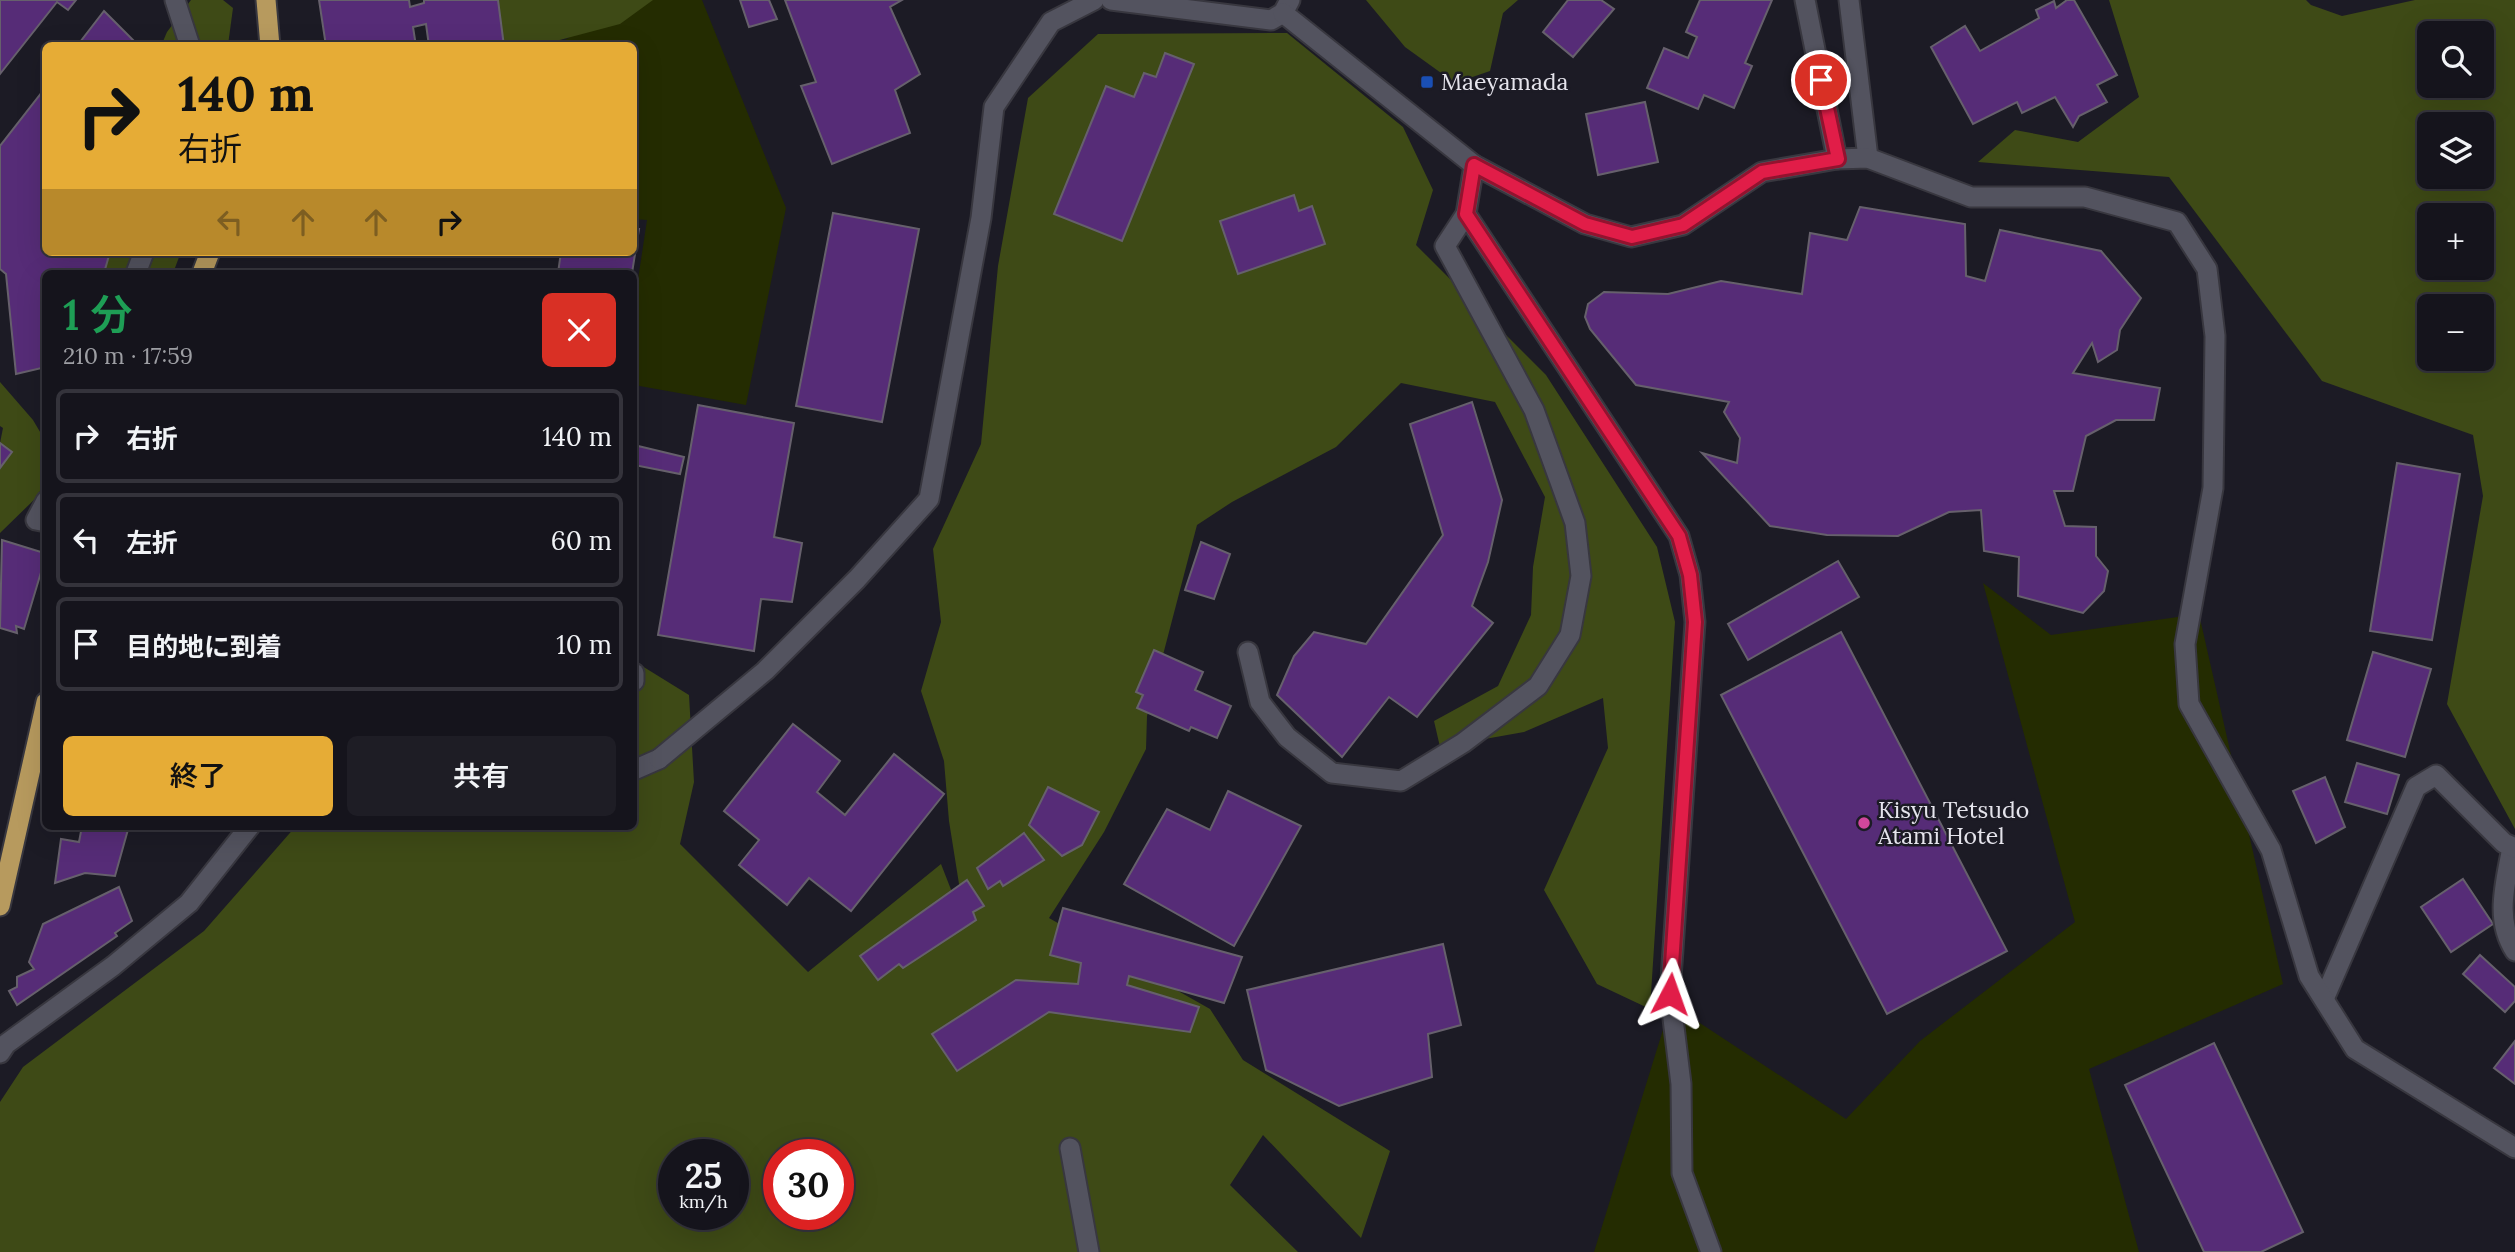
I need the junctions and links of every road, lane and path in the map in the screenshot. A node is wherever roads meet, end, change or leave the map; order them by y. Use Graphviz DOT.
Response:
graph roads {
  1 [pos="175,0"];
  2 [pos="266,0"];
  3 [pos="1094,0"];
  4 [pos="1111,0"];
  5 [pos="1805,0"];
  6 [pos="1849,0"];
  7 [pos="1287,6"];
  8 [pos="189,42"];
  9 [pos="271,42"];
  10 [pos="1868,158"];
  11 [pos="1838,159"];
  12 [pos="1474,165"];
  13 [pos="1466,214"];
  14 [pos="42,509"];
  15 [pos="42,521"];
  16 [pos="1248,652"];
  17 [pos="42,717"];
  18 [pos="637,769"];
  19 [pos="247,830"];
  20 [pos="2513,847"];
  21 [pos="5,860"];
  22 [pos="0,906"];
  23 [pos="2515,951"];
  24 [pos="2324,999"];
  25 [pos="0,1053"];
  26 [pos="1070,1148"];
  27 [pos="2515,1148"];
  28 [pos="1089,1252"];
  29 [pos="1712,1252"];
  1 -- 8 [label="street"];
  2 -- 9 [label="highway"];
  3 -- 18 [label="street"];
  4 -- 7 [label="street"];
  5 -- 11 [label="street"];
  6 -- 10 [label="street"];
  7 -- 12 [label="street"];
  10 -- 11 [label="street"];
  10 -- 24 [label="street"];
  11 -- 12 [label="street"];
  12 -- 13 [label="street"];
  13 -- 16 [label="street"];
  13 -- 29 [label="street"];
  14 -- 15 [label="street"];
  17 -- 21 [label="highway"];
  19 -- 25 [label="street"];
  20 -- 23 [label="street"];
  20 -- 24 [label="street"];
  21 -- 22 [label="highway"];
  24 -- 27 [label="street"];
  26 -- 28 [label="street"];
}
